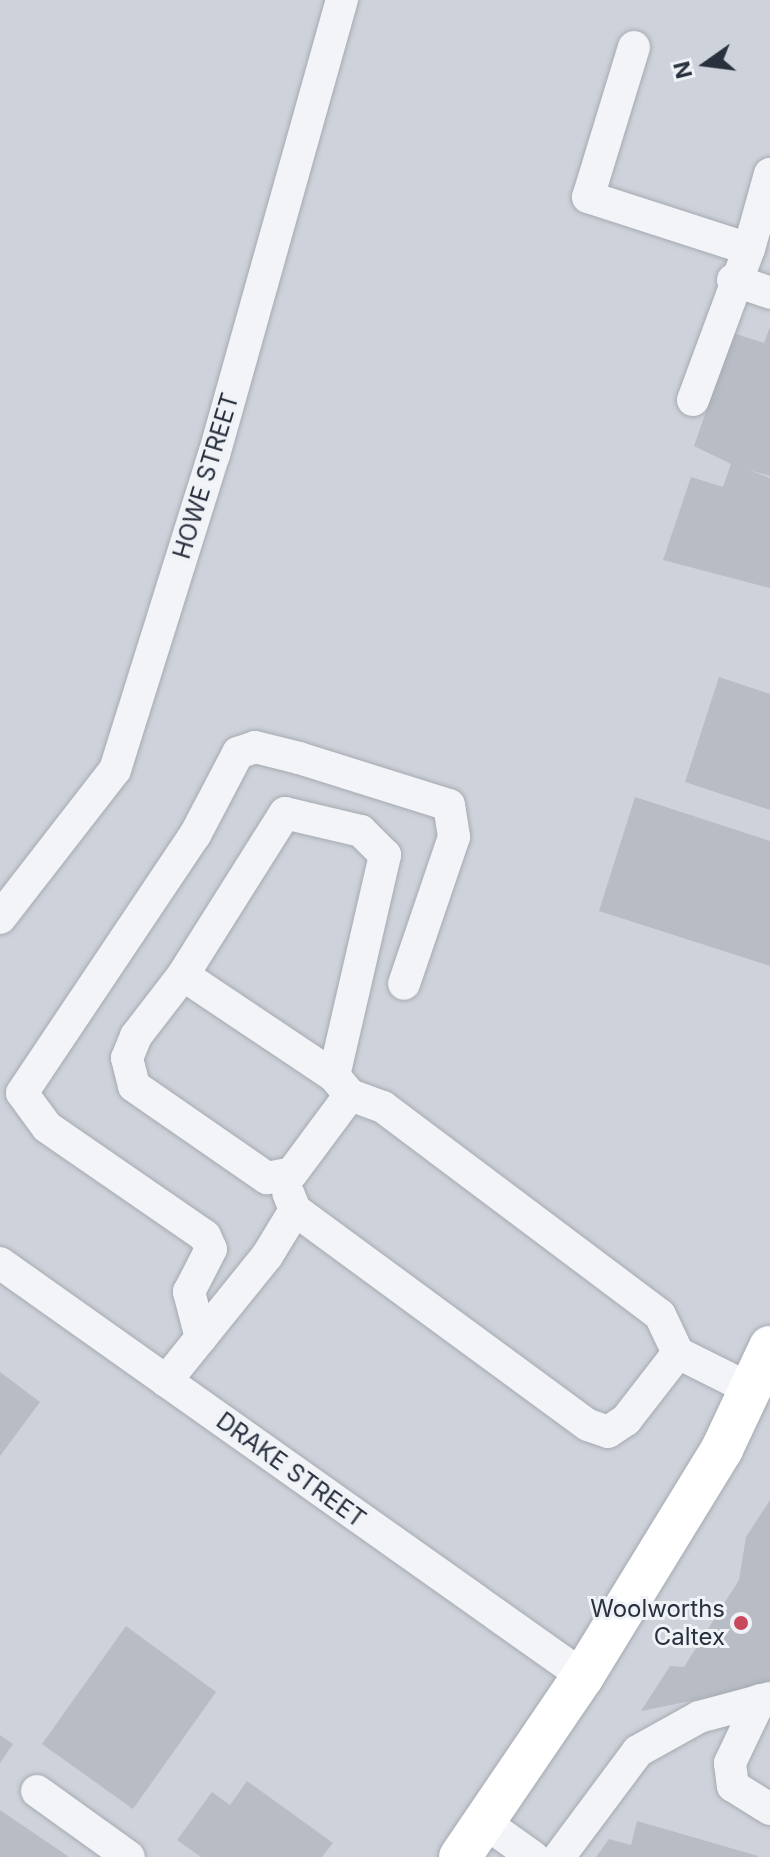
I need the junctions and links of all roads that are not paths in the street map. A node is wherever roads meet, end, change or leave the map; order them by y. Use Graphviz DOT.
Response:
graph roads {
  1 [pos="342,0"];
  2 [pos="634,47"];
  3 [pos="770,174"];
  4 [pos="749,249"];
  5 [pos="733,280"];
  6 [pos="770,293"];
  7 [pos="693,400"];
  8 [pos="0,918"];
  9 [pos="183,975"];
  10 [pos="404,984"];
  11 [pos="342,1085"];
  12 [pos="282,1178"];
  13 [pos="295,1210"];
  14 [pos="0,1263"];
  15 [pos="201,1338"];
  16 [pos="770,1347"];
  17 [pos="678,1353"];
  18 [pos="166,1381"];
  19 [pos="752,1390"];
  20 [pos="583,1676"];
  21 [pos="765,1699"];
  22 [pos="37,1791"];
  23 [pos="768,1808"];
  24 [pos="484,1822"];
  25 [pos="129,1857"];
  26 [pos="460,1857"];
  27 [pos="533,1857"];
  28 [pos="559,1857"];
  1 -- 8 [label="street, HOWE STREET"];
  2 -- 4 [label="street"];
  3 -- 4 [label="street"];
  4 -- 5 [label="street"];
  5 -- 6 [label="street"];
  5 -- 7 [label="street"];
  9 -- 11 [label="street"];
  9 -- 11 [label="street"];
  9 -- 12 [label="street"];
  10 -- 15 [label="street"];
  11 -- 12 [label="street"];
  11 -- 17 [label="street"];
  12 -- 13 [label="street"];
  13 -- 15 [label="street"];
  13 -- 17 [label="street"];
  14 -- 18 [label="street, DRAKE STREET"];
  15 -- 18 [label="street"];
  16 -- 19 [label="main road"];
  17 -- 19 [label="street"];
  18 -- 20 [label="street, DRAKE STREET"];
  19 -- 20 [label="main road"];
  20 -- 24 [label="main road"];
  21 -- 23 [label="street"];
  21 -- 28 [label="street"];
  22 -- 25 [label="street"];
  24 -- 26 [label="main road"];
  24 -- 27 [label="street"];
}
